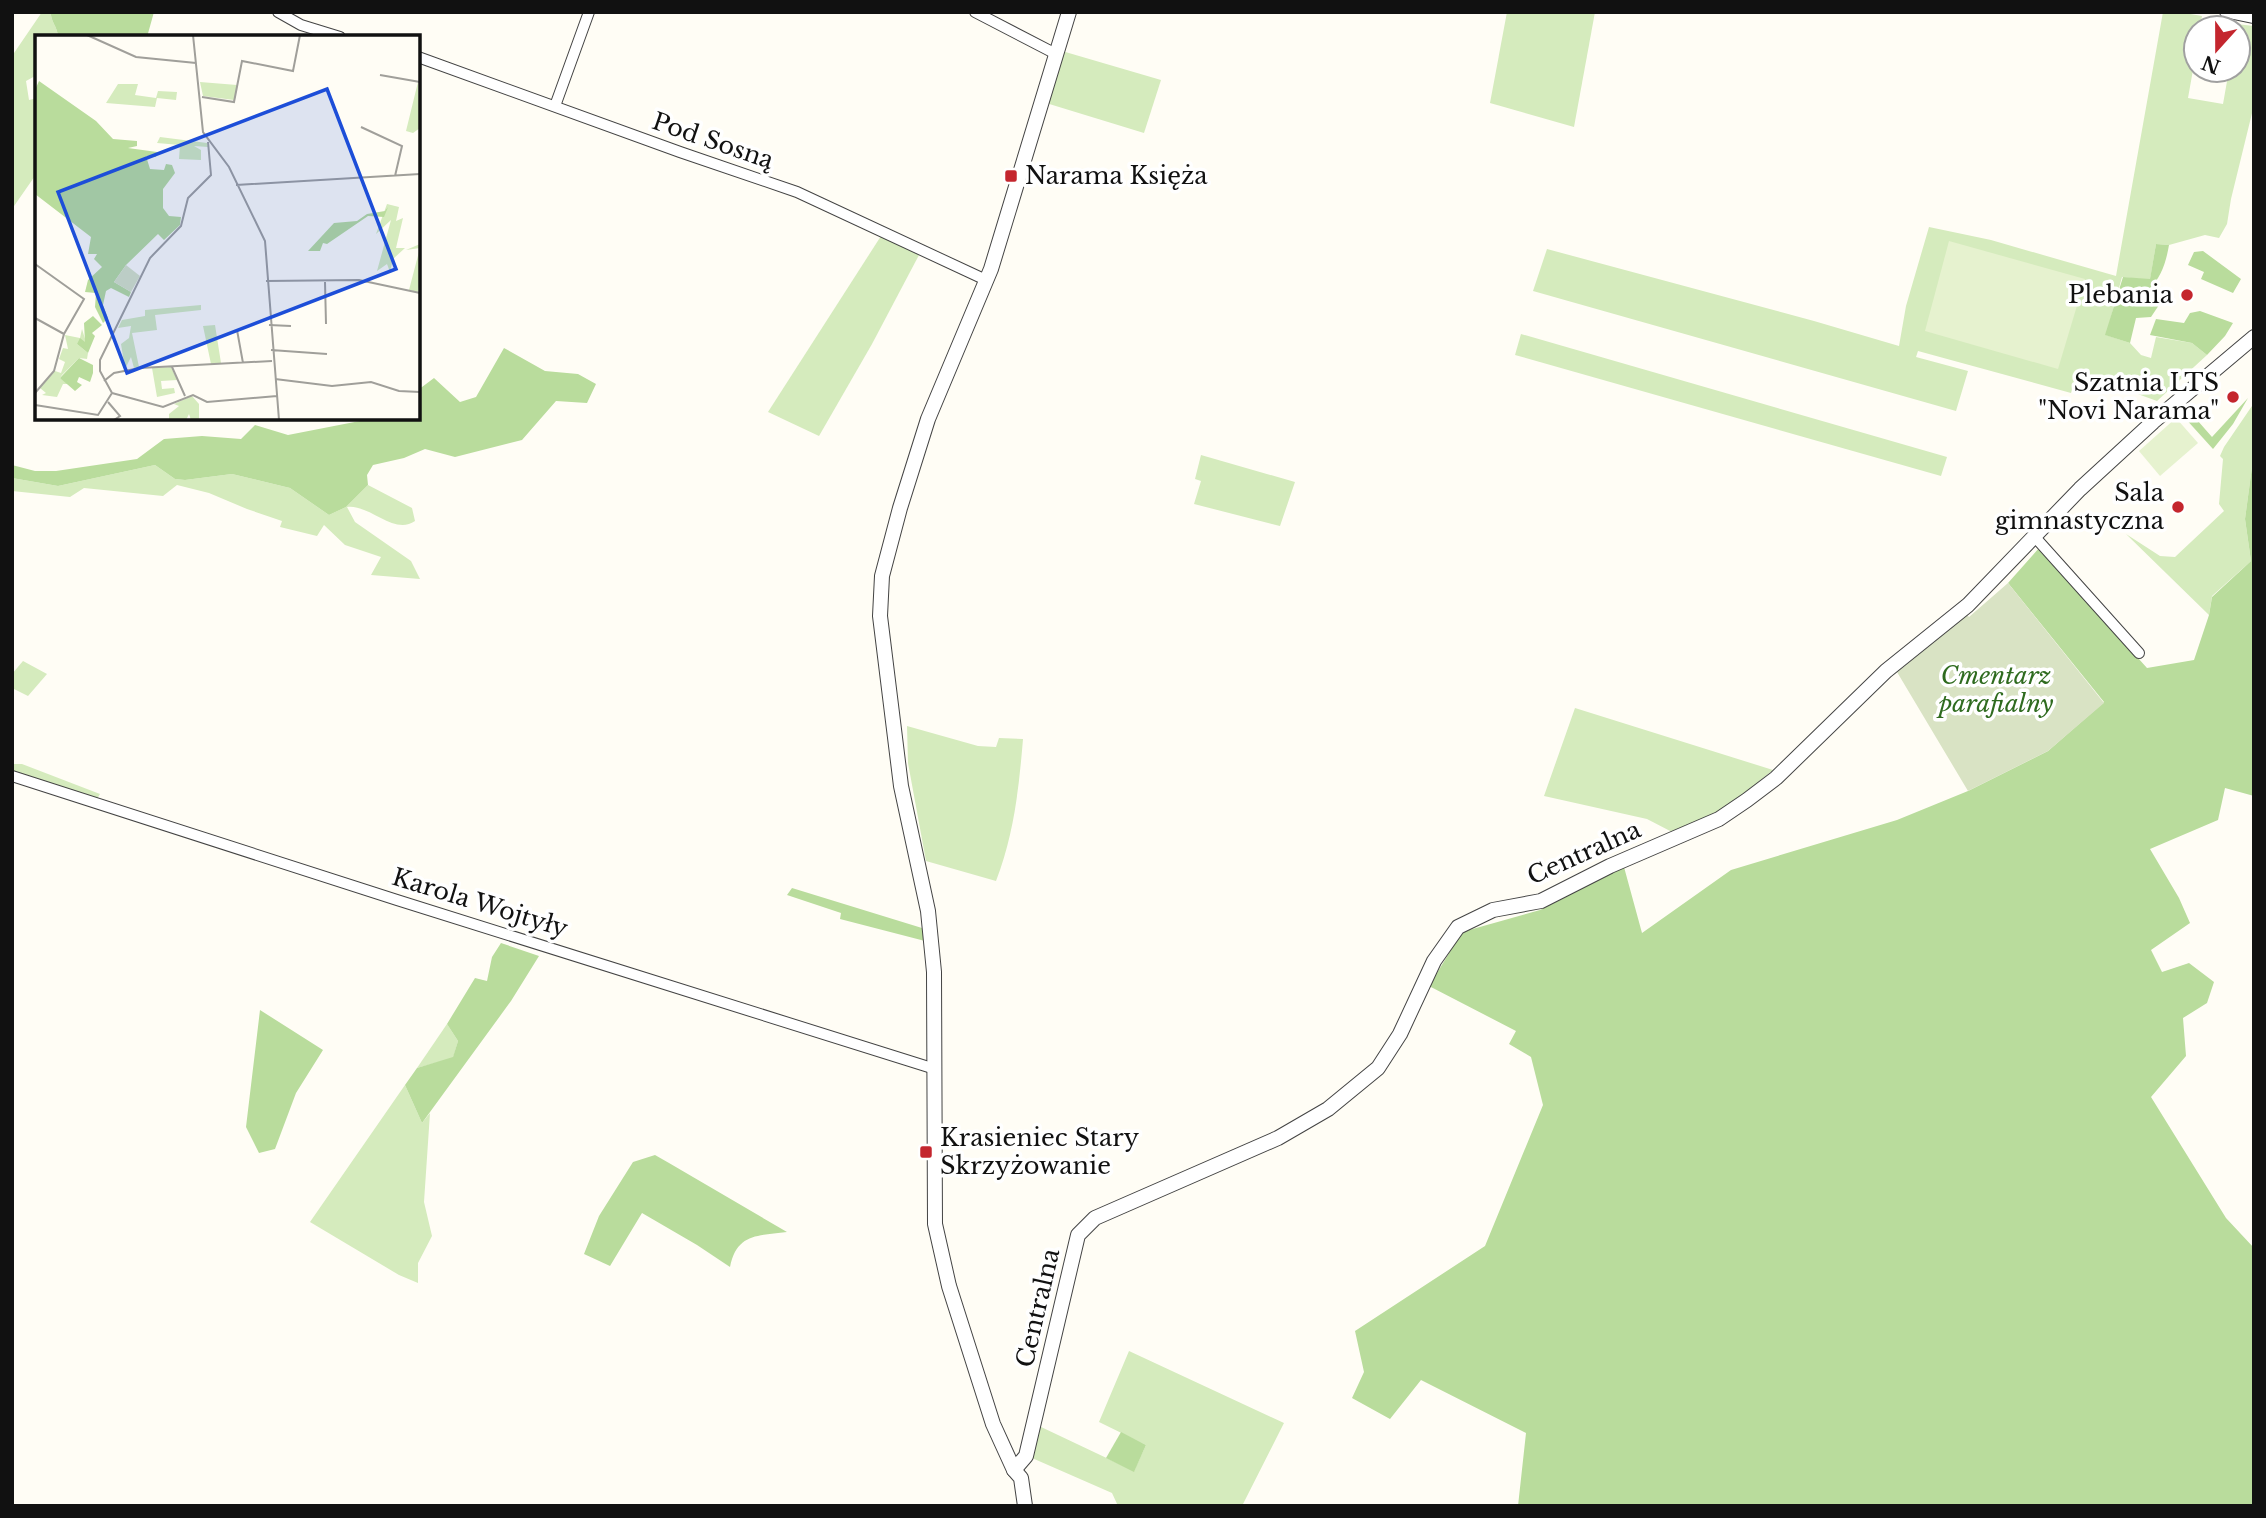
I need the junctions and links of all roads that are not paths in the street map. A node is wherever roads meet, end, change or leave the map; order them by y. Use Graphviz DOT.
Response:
graph roads {
  1 [pos="278,12"];
  2 [pos="589,12"];
  3 [pos="975,12"];
  4 [pos="1069,12"];
  5 [pos="2225,12"];
  6 [pos="2254,18"];
  7 [pos="333,35"];
  8 [pos="1056,54"];
  9 [pos="420,58"];
  10 [pos="555,106"];
  11 [pos="986,281"];
  12 [pos="2254,337"];
  13 [pos="2035,537"];
  14 [pos="2139,653"];
  15 [pos="12,776"];
  16 [pos="935,1069"];
  17 [pos="1014,1470"];
  18 [pos="1025,1506"];
  1 -- 7 [label="street"];
  2 -- 10 [label="street"];
  3 -- 8 [label="street"];
  4 -- 8 [label="street"];
  5 -- 6 [label="street"];
  8 -- 11 [label="street"];
  9 -- 10 [label="street, Pod Sosną"];
  10 -- 11 [label="street, Pod Sosną"];
  11 -- 16 [label="street"];
  12 -- 13 [label="street, Centralna"];
  13 -- 14 [label="street"];
  13 -- 17 [label="street, Centralna"];
  15 -- 16 [label="street, Karola Wojtyły"];
  16 -- 17 [label="street"];
  17 -- 18 [label="street"];
}
